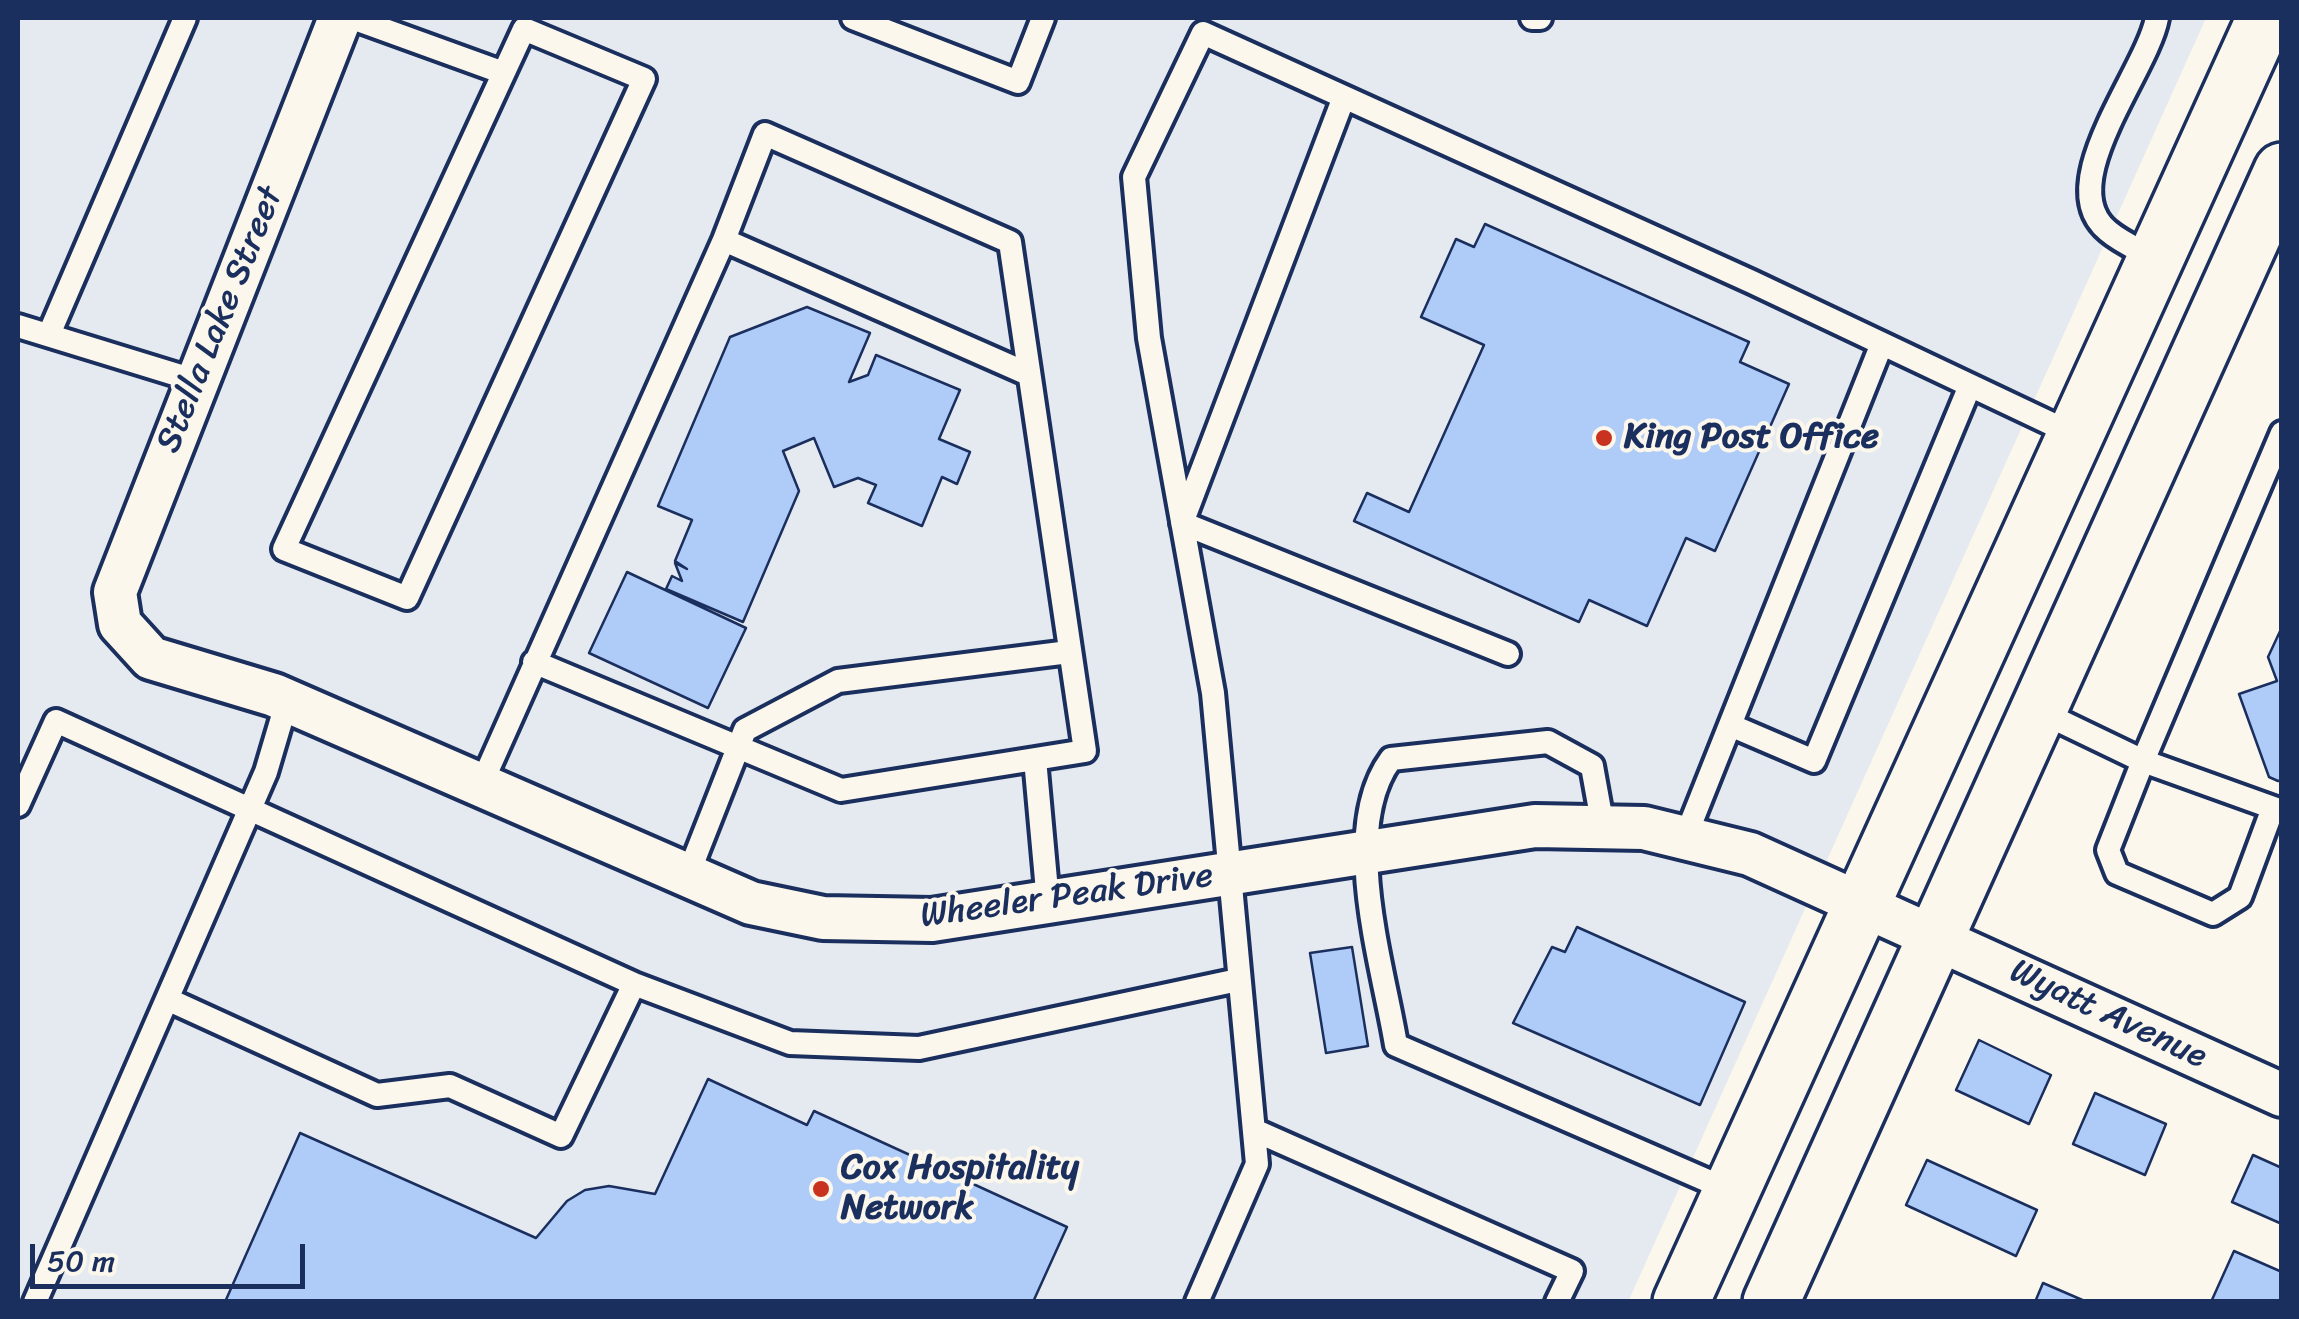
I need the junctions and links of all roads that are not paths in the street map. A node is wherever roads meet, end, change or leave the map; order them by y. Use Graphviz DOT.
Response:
graph roads {
  1 [pos="185,18"];
  2 [pos="340,18"];
  3 [pos="352,18"];
  4 [pos="852,18"];
  5 [pos="1043,18"];
  6 [pos="2157,18"];
  7 [pos="2265,18"];
  8 [pos="501,72"];
  9 [pos="1344,96"];
  10 [pos="2275,203"];
  11 [pos="724,240"];
  12 [pos="2155,260"];
  13 [pos="18,326"];
  14 [pos="50,332"];
  15 [pos="1881,346"];
  16 [pos="1028,374"];
  17 [pos="197,380"];
  18 [pos="1969,388"];
  19 [pos="2282,433"];
  20 [pos="2075,435"];
  21 [pos="1182,523"];
  22 [pos="120,624"];
  23 [pos="1069,652"];
  24 [pos="1508,654"];
  25 [pos="534,662"];
  26 [pos="287,700"];
  27 [pos="2037,710"];
  28 [pos="1730,725"];
  29 [pos="737,749"];
  30 [pos="1035,759"];
  31 [pos="2143,761"];
  32 [pos="481,785"];
  33 [pos="18,805"];
  34 [pos="250,808"];
  35 [pos="2277,810"];
  36 [pos="1603,828"];
  37 [pos="1685,838"];
  38 [pos="1364,853"];
  39 [pos="1227,874"];
  40 [pos="688,876"];
  41 [pos="1048,902"];
  42 [pos="1862,904"];
  43 [pos="1935,936"];
  44 [pos="1238,980"];
  45 [pos="634,984"];
  46 [pos="168,999"];
  47 [pos="2282,1096"];
  48 [pos="1254,1130"];
  49 [pos="1731,1190"];
  50 [pos="34,1302"];
  51 [pos="1197,1302"];
  52 [pos="1557,1302"];
  53 [pos="1681,1302"];
  54 [pos="1770,1302"];
  1 -- 14 [label="lane"];
  2 -- 17 [label="street, Stella Lake Street"];
  3 -- 8 [label="lane"];
  4 -- 5 [label="lane"];
  6 -- 12 [label="lane"];
  7 -- 12 [label="main road"];
  8 -- 8 [label="lane"];
  9 -- 15 [label="lane"];
  9 -- 21 [label="lane"];
  9 -- 21 [label="lane"];
  10 -- 27 [label="main road"];
  11 -- 16 [label="lane"];
  11 -- 16 [label="lane"];
  11 -- 25 [label="lane"];
  12 -- 20 [label="main road"];
  13 -- 14 [label="lane"];
  14 -- 17 [label="lane"];
  15 -- 18 [label="lane"];
  15 -- 28 [label="lane"];
  16 -- 23 [label="lane"];
  17 -- 22 [label="street, Stella Lake Street"];
  18 -- 20 [label="lane"];
  18 -- 28 [label="lane"];
  19 -- 31 [label="lane"];
  20 -- 42 [label="main road"];
  21 -- 24 [label="lane"];
  21 -- 39 [label="lane"];
  22 -- 26 [label="street, Wheeler Peak Drive"];
  23 -- 29 [label="lane"];
  23 -- 30 [label="lane"];
  25 -- 29 [label="lane"];
  25 -- 32 [label="lane"];
  26 -- 32 [label="street, Wheeler Peak Drive"];
  26 -- 34 [label="lane"];
  27 -- 31 [label="lane"];
  27 -- 43 [label="main road"];
  28 -- 37 [label="lane"];
  29 -- 30 [label="lane"];
  29 -- 40 [label="lane"];
  30 -- 41 [label="lane"];
  31 -- 35 [label="lane"];
  31 -- 35 [label="lane"];
  32 -- 40 [label="street, Wheeler Peak Drive"];
  33 -- 34 [label="lane"];
  34 -- 45 [label="lane"];
  34 -- 46 [label="lane"];
  36 -- 37 [label="street, Wheeler Peak Drive"];
  36 -- 38 [label="street, Wheeler Peak Drive"];
  36 -- 38 [label="lane"];
  37 -- 42 [label="street, Wheeler Peak Drive"];
  38 -- 39 [label="street, Wheeler Peak Drive"];
  38 -- 49 [label="lane"];
  39 -- 41 [label="street, Wheeler Peak Drive"];
  39 -- 44 [label="lane"];
  40 -- 41 [label="street, Wheeler Peak Drive"];
  42 -- 43 [label="street, Wheeler Peak Drive"];
  42 -- 49 [label="main road"];
  43 -- 47 [label="street, Wyatt Avenue"];
  43 -- 54 [label="main road"];
  44 -- 45 [label="lane"];
  44 -- 48 [label="lane"];
  45 -- 46 [label="lane"];
  46 -- 50 [label="lane"];
  48 -- 51 [label="lane"];
  48 -- 52 [label="lane"];
  49 -- 53 [label="main road"];
}
